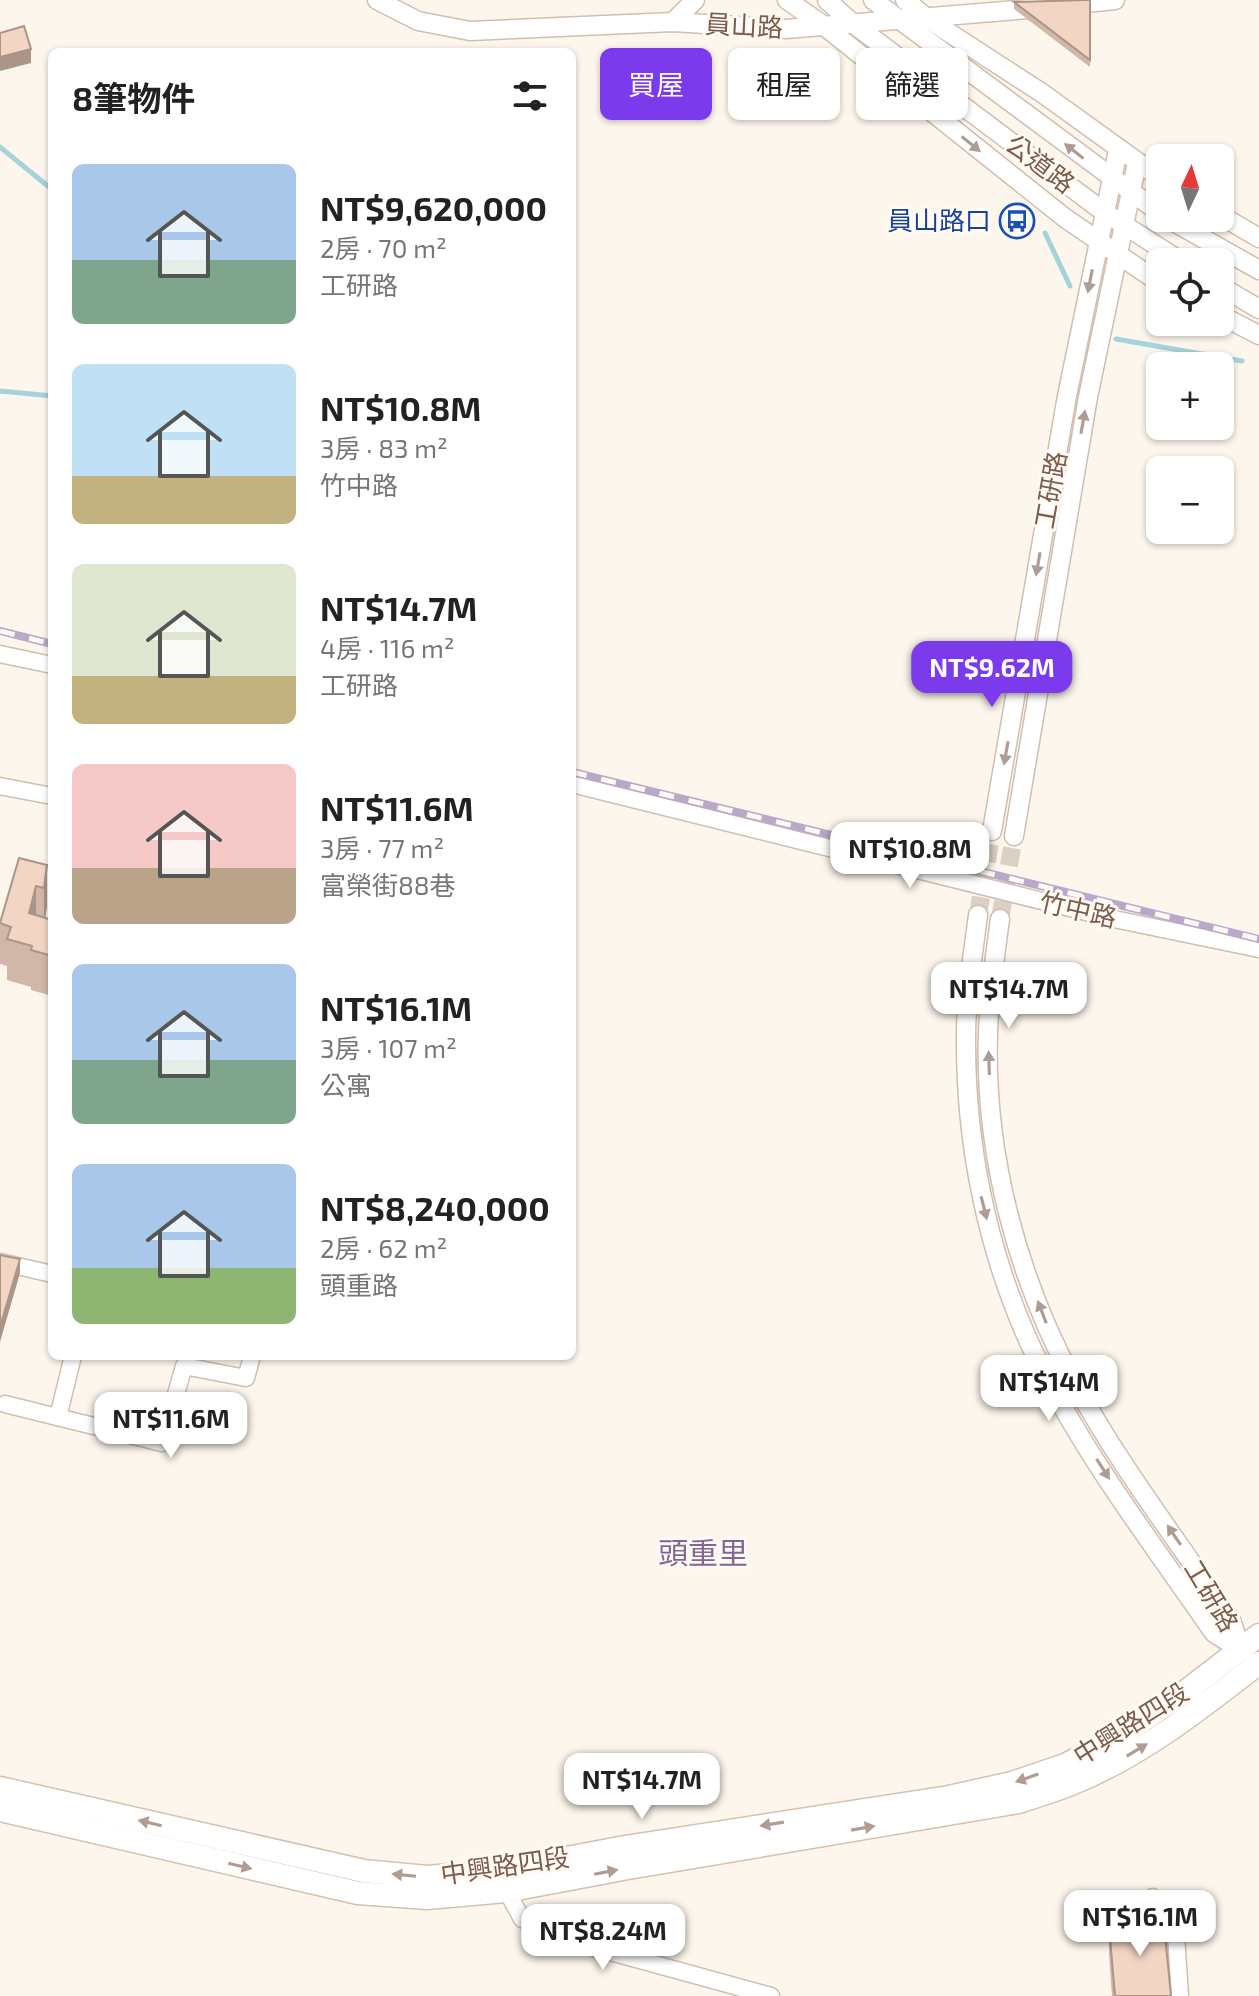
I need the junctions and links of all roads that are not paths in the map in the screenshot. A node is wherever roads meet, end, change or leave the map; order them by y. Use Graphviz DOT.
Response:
graph roads {
  1 [pos="377,0"];
  2 [pos="695,0"];
  3 [pos="787,0"];
  4 [pos="827,0"];
  5 [pos="873,0"];
  6 [pos="905,0"];
  7 [pos="1115,0"];
  8 [pos="928,19"];
  9 [pos="898,20"];
  10 [pos="673,22"];
  11 [pos="851,22"];
  12 [pos="823,25"];
  13 [pos="1118,150"];
  14 [pos="1137,163"];
  15 [pos="1146,169"];
  16 [pos="1112,180"];
  17 [pos="1130,193"];
  18 [pos="1146,204"];
  19 [pos="1104,212"];
  20 [pos="1234,223"];
  21 [pos="1123,225"];
  22 [pos="1192,232"];
  23 [pos="1259,238"];
  24 [pos="1098,243"];
  25 [pos="1160,248"];
  26 [pos="1117,256"];
  27 [pos="1259,270"];
  28 [pos="1146,274"];
  29 [pos="1234,294"];
  30 [pos="1259,309"];
  31 [pos="1234,322"];
  32 [pos="1259,335"];
  33 [pos="0,654"];
  34 [pos="48,664"];
  35 [pos="576,785"];
  36 [pos="0,786"];
  37 [pos="48,795"];
  38 [pos="992,831"];
  39 [pos="1014,836"];
  40 [pos="978,915"];
  41 [pos="1000,919"];
  42 [pos="1259,949"];
  43 [pos="0,1262"];
  44 [pos="48,1273"];
  45 [pos="72,1360"];
  46 [pos="251,1360"];
  47 [pos="5,1404"];
  48 [pos="58,1417"];
  49 [pos="1259,1635"];
  50 [pos="1254,1661"];
  51 [pos="0,1788"];
  52 [pos="0,1810"];
  53 [pos="502,1881"];
  54 [pos="1153,1897"];
  55 [pos="771,1996"];
  56 [pos="1180,1996"];
  1 -- 10 [label="street, 員山路"];
  2 -- 10 [label="street"];
  3 -- 12 [label="street, 公道路"];
  4 -- 11 [label="street, 公道路"];
  5 -- 9 [label="street, 公道路"];
  6 -- 8 [label="street"];
  7 -- 8 [label="street, 員山路"];
  8 -- 9 [label="street, 員山路"];
  8 -- 13 [label="street"];
  9 -- 11 [label="street, 員山路"];
  16 -- 9 [label="street, 公道路, one-way"];
  10 -- 12 [label="street, 員山路"];
  11 -- 12 [label="street, 員山路"];
  11 -- 19 [label="street, 公道路"];
  12 -- 24 [label="street, 公道路, one-way"];
  13 -- 14 [label="street"];
  13 -- 16 [label="street, 工研路"];
  14 -- 15 [label="street"];
  14 -- 17 [label="street, 工研路"];
  16 -- 17 [label="street, 公道路"];
  16 -- 19 [label="street, 工研路"];
  17 -- 18 [label="street, 公道路"];
  17 -- 21 [label="street, 工研路"];
  19 -- 21 [label="street, 公道路"];
  19 -- 24 [label="street, 工研路"];
  20 -- 23 [label="street"];
  21 -- 25 [label="street, 公道路"];
  21 -- 26 [label="street, 工研路"];
  22 -- 27 [label="street"];
  24 -- 26 [label="street, 公道路"];
  24 -- 38 [label="street, 工研路, one-way"];
  26 -- 28 [label="street, 公道路"];
  39 -- 26 [label="street, 工研路, one-way"];
  29 -- 30 [label="street"];
  31 -- 32 [label="street"];
  33 -- 34 [label="street"];
  35 -- 42 [label="street, 竹中路"];
  36 -- 37 [label="street"];
  40 -- 50 [label="street, 工研路, one-way"];
  50 -- 41 [label="street, 工研路, one-way"];
  43 -- 44 [label="street"];
  45 -- 48 [label="street"];
  46 -- 48 [label="street"];
  47 -- 48 [label="street"];
  49 -- 50 [label="main road, 中興路四段"];
  50 -- 53 [label="main road, 中興路四段"];
  53 -- 51 [label="main road, 中興路四段, one-way"];
  52 -- 53 [label="main road, 中興路四段, one-way"];
  53 -- 55 [label="street"];
  54 -- 56 [label="street"];
}
